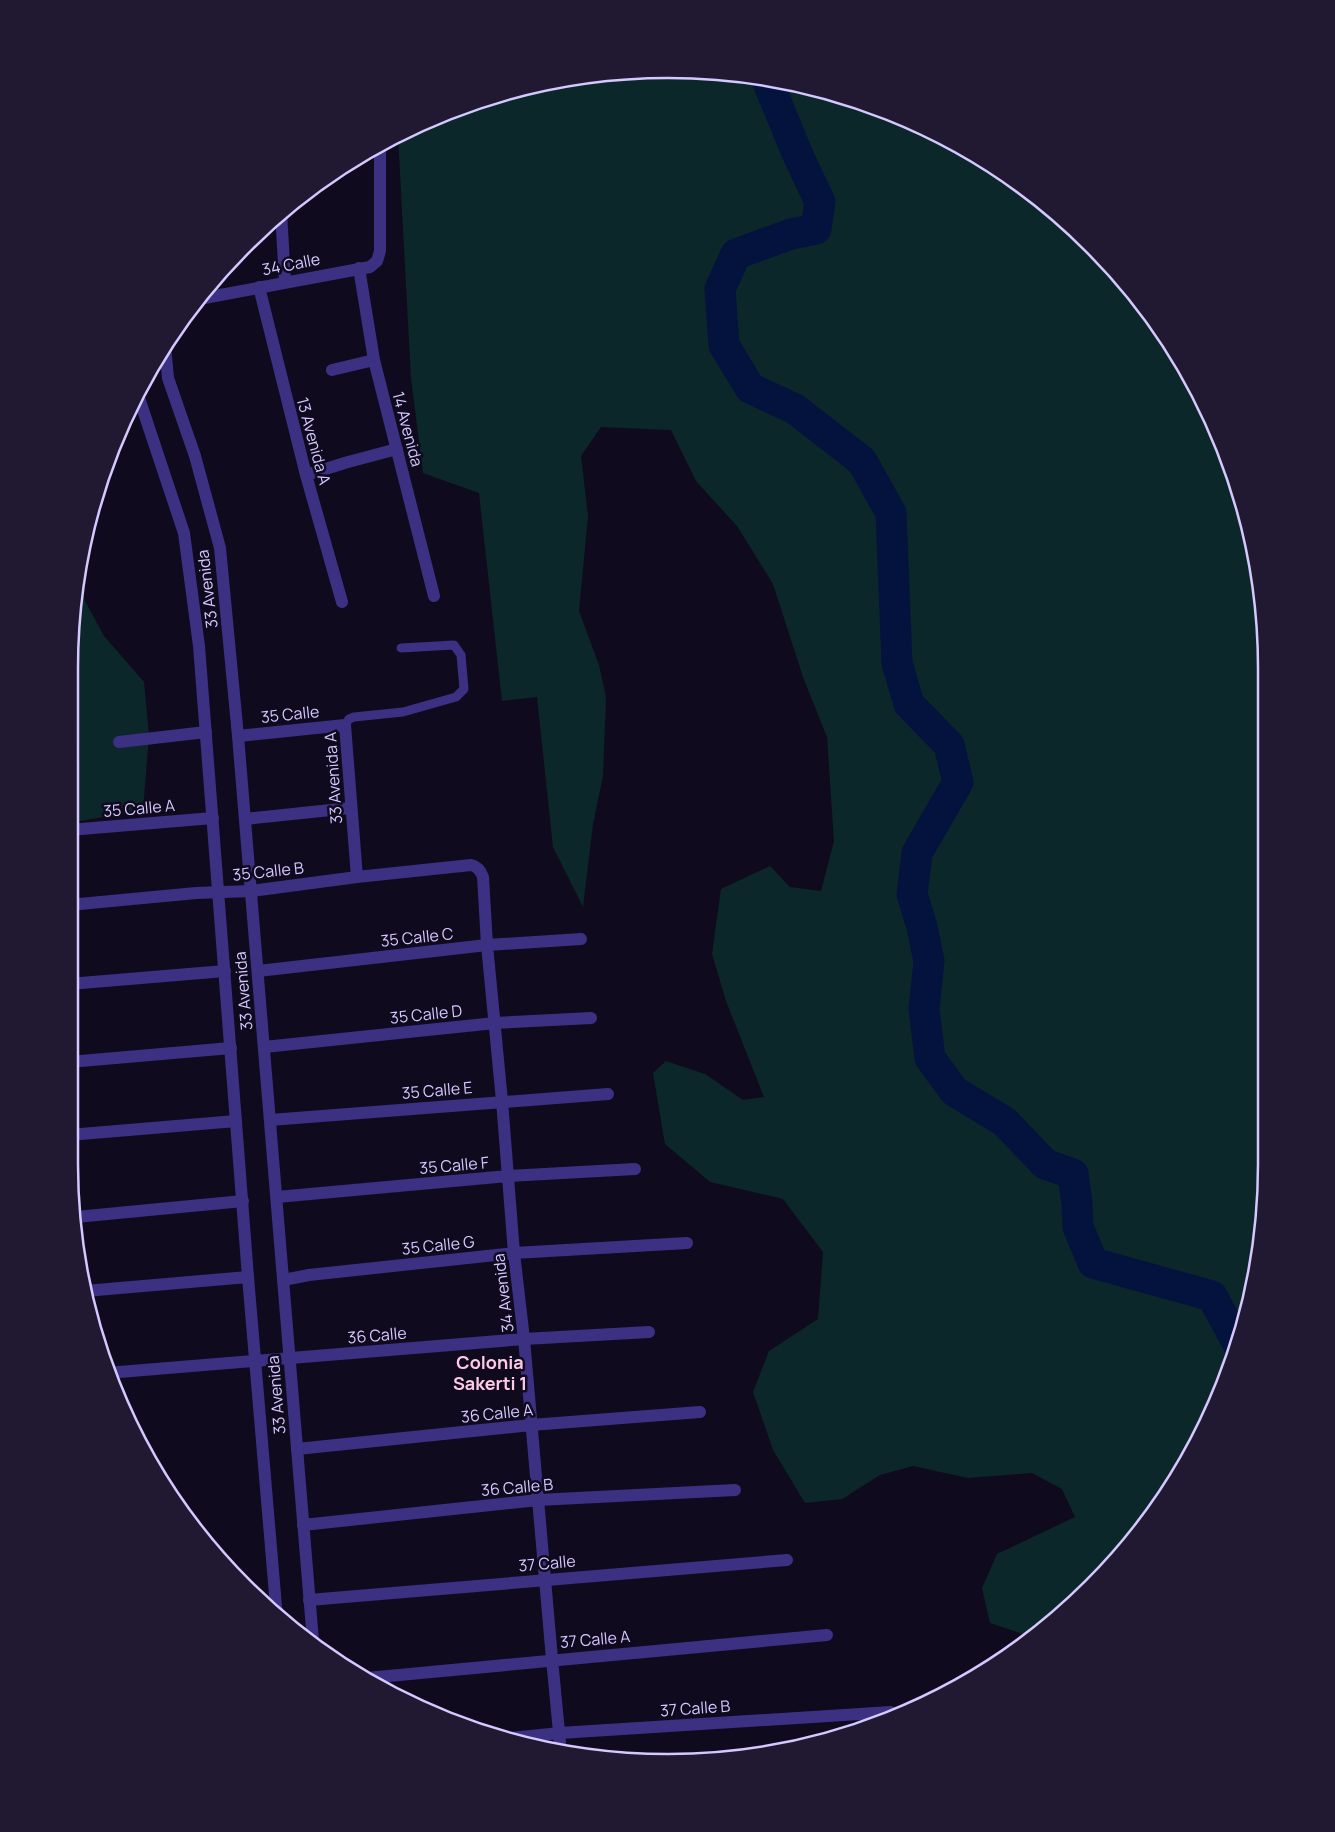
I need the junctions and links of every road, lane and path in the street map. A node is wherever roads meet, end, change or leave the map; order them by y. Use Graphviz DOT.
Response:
graph roads {
  1 [pos="380,153"];
  2 [pos="282,220"];
  3 [pos="359,268"];
  4 [pos="285,282"];
  5 [pos="259,287"];
  6 [pos="208,297"];
  7 [pos="166,357"];
  8 [pos="374,360"];
  9 [pos="332,370"];
  10 [pos="140,402"];
  11 [pos="397,449"];
  12 [pos="306,475"];
  13 [pos="434,596"];
  14 [pos="342,602"];
  15 [pos="402,648"];
  16 [pos="345,725"];
  17 [pos="206,732"];
  18 [pos="238,736"];
  19 [pos="119,742"];
  20 [pos="350,808"];
  21 [pos="213,818"];
  22 [pos="245,819"];
  23 [pos="78,829"];
  24 [pos="471,865"];
  25 [pos="357,877"];
  26 [pos="251,891"];
  27 [pos="219,892"];
  28 [pos="78,904"];
  29 [pos="581,939"];
  30 [pos="488,945"];
  31 [pos="258,971"];
  32 [pos="225,972"];
  33 [pos="78,983"];
  34 [pos="591,1018"];
  35 [pos="495,1023"];
  36 [pos="231,1048"];
  37 [pos="264,1048"];
  38 [pos="78,1061"];
  39 [pos="608,1094"];
  40 [pos="502,1101"];
  41 [pos="270,1120"];
  42 [pos="236,1121"];
  43 [pos="78,1134"];
  44 [pos="635,1169"];
  45 [pos="508,1176"];
  46 [pos="277,1198"];
  47 [pos="243,1201"];
  48 [pos="80,1217"];
  49 [pos="687,1243"];
  50 [pos="514,1254"];
  51 [pos="248,1277"];
  52 [pos="283,1280"];
  53 [pos="92,1290"];
  54 [pos="649,1332"];
  55 [pos="524,1339"];
  56 [pos="289,1358"];
  57 [pos="255,1360"];
  58 [pos="116,1372"];
  59 [pos="700,1412"];
  60 [pos="531,1425"];
  61 [pos="297,1449"];
  62 [pos="735,1490"];
  63 [pos="538,1500"];
  64 [pos="303,1525"];
  65 [pos="787,1560"];
  66 [pos="545,1579"];
  67 [pos="309,1600"];
  68 [pos="277,1607"];
  69 [pos="312,1635"];
  70 [pos="827,1635"];
  71 [pos="552,1659"];
  72 [pos="376,1677"];
  73 [pos="887,1712"];
  74 [pos="560,1733"];
  75 [pos="525,1737"];
  76 [pos="561,1744"];
  1 -- 3 [label="street, 34 Calle"];
  2 -- 4 [label="street"];
  3 -- 4 [label="street, 34 Calle"];
  3 -- 8 [label="street, 14 Avenida"];
  4 -- 5 [label="street, 34 Calle"];
  5 -- 6 [label="street, 34 Calle"];
  5 -- 12 [label="street, 13 Avenida A"];
  7 -- 18 [label="street, 33 Avenida"];
  8 -- 9 [label="street"];
  8 -- 11 [label="street, 14 Avenida"];
  10 -- 17 [label="street, 33 Avenida"];
  11 -- 12 [label="street"];
  11 -- 13 [label="street, 14 Avenida"];
  12 -- 14 [label="street, 13 Avenida A"];
  15 -- 16 [label="lane, 33 Avenida A"];
  16 -- 18 [label="street, 35 Calle"];
  16 -- 20 [label="street, 33 Avenida A"];
  17 -- 19 [label="street"];
  17 -- 21 [label="street, 33 Avenida"];
  18 -- 22 [label="street, 33 Avenida"];
  20 -- 22 [label="street"];
  20 -- 25 [label="street, 33 Avenida A"];
  21 -- 23 [label="street, 35 Calle A"];
  21 -- 27 [label="street, 33 Avenida"];
  22 -- 26 [label="street, 33 Avenida"];
  24 -- 25 [label="street, 35 Calle B"];
  24 -- 30 [label="street, 34 Avenida"];
  25 -- 26 [label="street, 35 Calle B"];
  26 -- 27 [label="street, 35 Calle B"];
  26 -- 31 [label="street, 33 Avenida"];
  27 -- 28 [label="street, 35 Calle B"];
  27 -- 32 [label="street, 33 Avenida"];
  29 -- 30 [label="street, 35 Calle C"];
  30 -- 31 [label="street, 35 Calle C"];
  30 -- 35 [label="street, 34 Avenida"];
  31 -- 37 [label="street, 33 Avenida"];
  32 -- 33 [label="street"];
  32 -- 36 [label="street, 33 Avenida"];
  34 -- 35 [label="street, 35 Calle D"];
  35 -- 37 [label="street, 35 Calle D"];
  35 -- 40 [label="street, 34 Avenida"];
  36 -- 38 [label="street"];
  36 -- 42 [label="street, 33 Avenida"];
  37 -- 41 [label="street, 33 Avenida"];
  39 -- 40 [label="street, 35 Calle E"];
  40 -- 41 [label="street, 35 Calle E"];
  40 -- 45 [label="street, 34 Avenida"];
  41 -- 46 [label="street, 33 Avenida"];
  42 -- 43 [label="street"];
  42 -- 47 [label="street, 33 Avenida"];
  44 -- 45 [label="street, 35 Calle F"];
  45 -- 46 [label="street, 35 Calle F"];
  45 -- 50 [label="street, 34 Avenida"];
  46 -- 52 [label="street, 33 Avenida"];
  47 -- 48 [label="street"];
  47 -- 51 [label="street, 33 Avenida"];
  49 -- 50 [label="street, 35 Calle G"];
  50 -- 52 [label="street, 35 Calle G"];
  50 -- 55 [label="street, 34 Avenida"];
  51 -- 53 [label="street"];
  51 -- 57 [label="street, 33 Avenida"];
  52 -- 56 [label="street, 33 Avenida"];
  54 -- 55 [label="street, 36 Calle"];
  55 -- 56 [label="street, 36 Calle"];
  55 -- 60 [label="street, 34 Avenida"];
  56 -- 57 [label="street, 36 Calle"];
  56 -- 61 [label="street, 33 Avenida"];
  57 -- 58 [label="street, 36 Calle"];
  57 -- 68 [label="street, 33 Avenida"];
  59 -- 60 [label="street, 36 Calle A"];
  60 -- 61 [label="street, 36 Calle A"];
  60 -- 63 [label="street, 34 Avenida"];
  61 -- 64 [label="street, 33 Avenida"];
  62 -- 63 [label="street, 36 Calle B"];
  63 -- 64 [label="street, 36 Calle B"];
  63 -- 66 [label="street, 34 Avenida"];
  64 -- 67 [label="street, 33 Avenida"];
  65 -- 66 [label="street, 37 Calle"];
  66 -- 67 [label="street, 37 Calle"];
  66 -- 71 [label="street, 34 Avenida"];
  67 -- 69 [label="street, 33 Avenida"];
  70 -- 71 [label="street, 37 Calle A"];
  71 -- 72 [label="street, 37 Calle A"];
  71 -- 74 [label="street, 34 Avenida"];
  73 -- 74 [label="street, 37 Calle B"];
  74 -- 75 [label="street, 37 Calle B"];
  74 -- 76 [label="street, 34 Avenida"];
}
